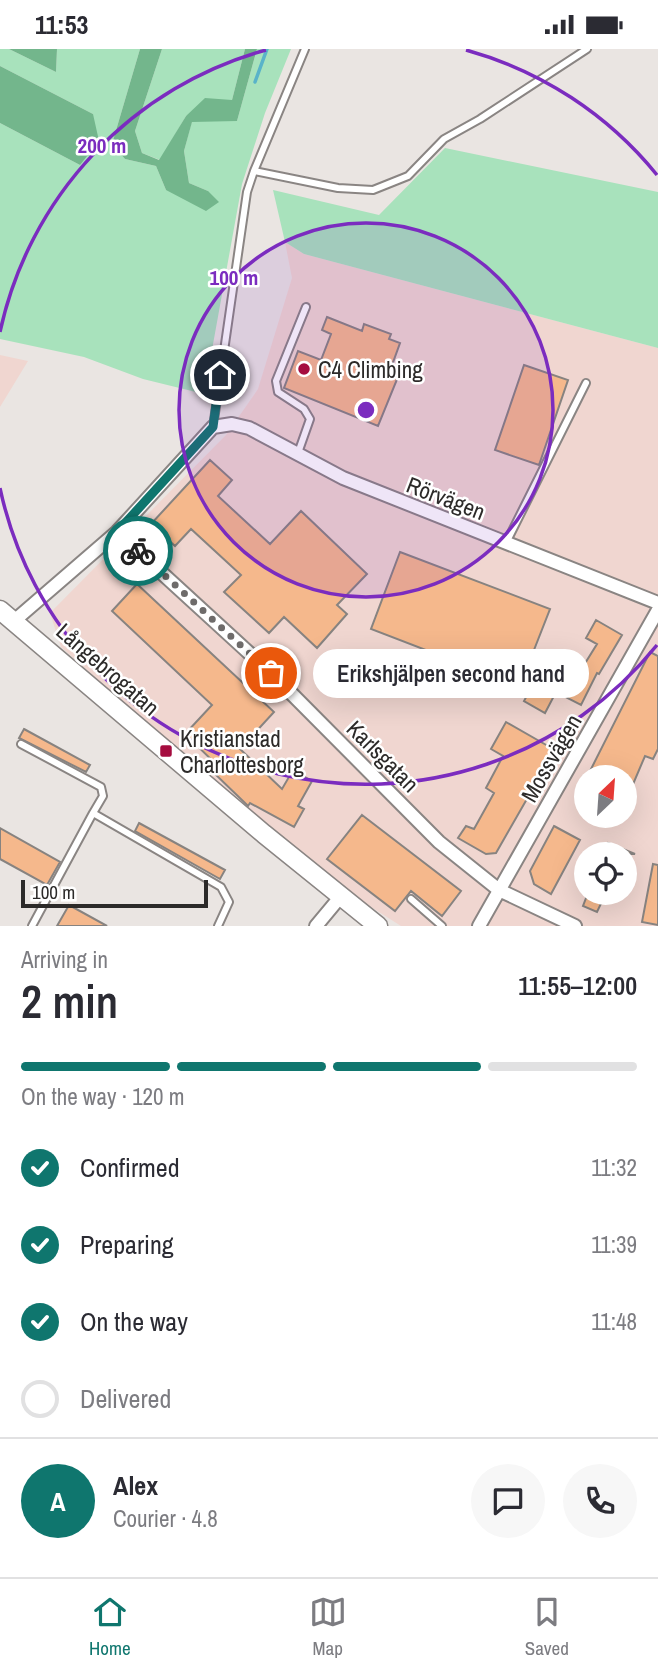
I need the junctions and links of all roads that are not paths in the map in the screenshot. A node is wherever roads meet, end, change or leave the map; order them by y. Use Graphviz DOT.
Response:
graph roads {
  1 [pos="305,49"];
  2 [pos="587,49"];
  3 [pos="254,171"];
  4 [pos="306,307"];
  5 [pos="586,383"];
  6 [pos="219,426"];
  7 [pos="297,455"];
  8 [pos="117,532"];
  9 [pos="506,543"];
  10 [pos="658,603"];
  11 [pos="658,610"];
  12 [pos="7,615"];
  13 [pos="21,744"];
  14 [pos="93,813"];
  15 [pos="499,890"];
  16 [pos="341,896"];
  17 [pos="411,899"];
  18 [pos="32,926"];
  19 [pos="218,926"];
  20 [pos="316,926"];
  21 [pos="378,926"];
  22 [pos="442,926"];
  23 [pos="479,926"];
  24 [pos="575,926"];
  1 -- 3 [label="lane"];
  2 -- 3 [label="lane"];
  3 -- 6 [label="lane"];
  4 -- 7 [label="lane"];
  5 -- 9 [label="lane"];
  6 -- 7 [label="street, Rörvägen"];
  6 -- 8 [label="street"];
  7 -- 9 [label="street, Rörvägen"];
  8 -- 12 [label="street"];
  8 -- 15 [label="street, Karlsgatan"];
  9 -- 10 [label="street, Rörvägen"];
  11 -- 15 [label="street, Mossvägen"];
  12 -- 16 [label="main road, Långebrogatan"];
  13 -- 14 [label="lane"];
  14 -- 18 [label="lane"];
  14 -- 19 [label="lane"];
  15 -- 23 [label="street, Mossvägen"];
  15 -- 24 [label="street, Karlsgatan"];
  16 -- 20 [label="street"];
  16 -- 21 [label="main road, Långebrogatan"];
  17 -- 22 [label="lane"];
}
